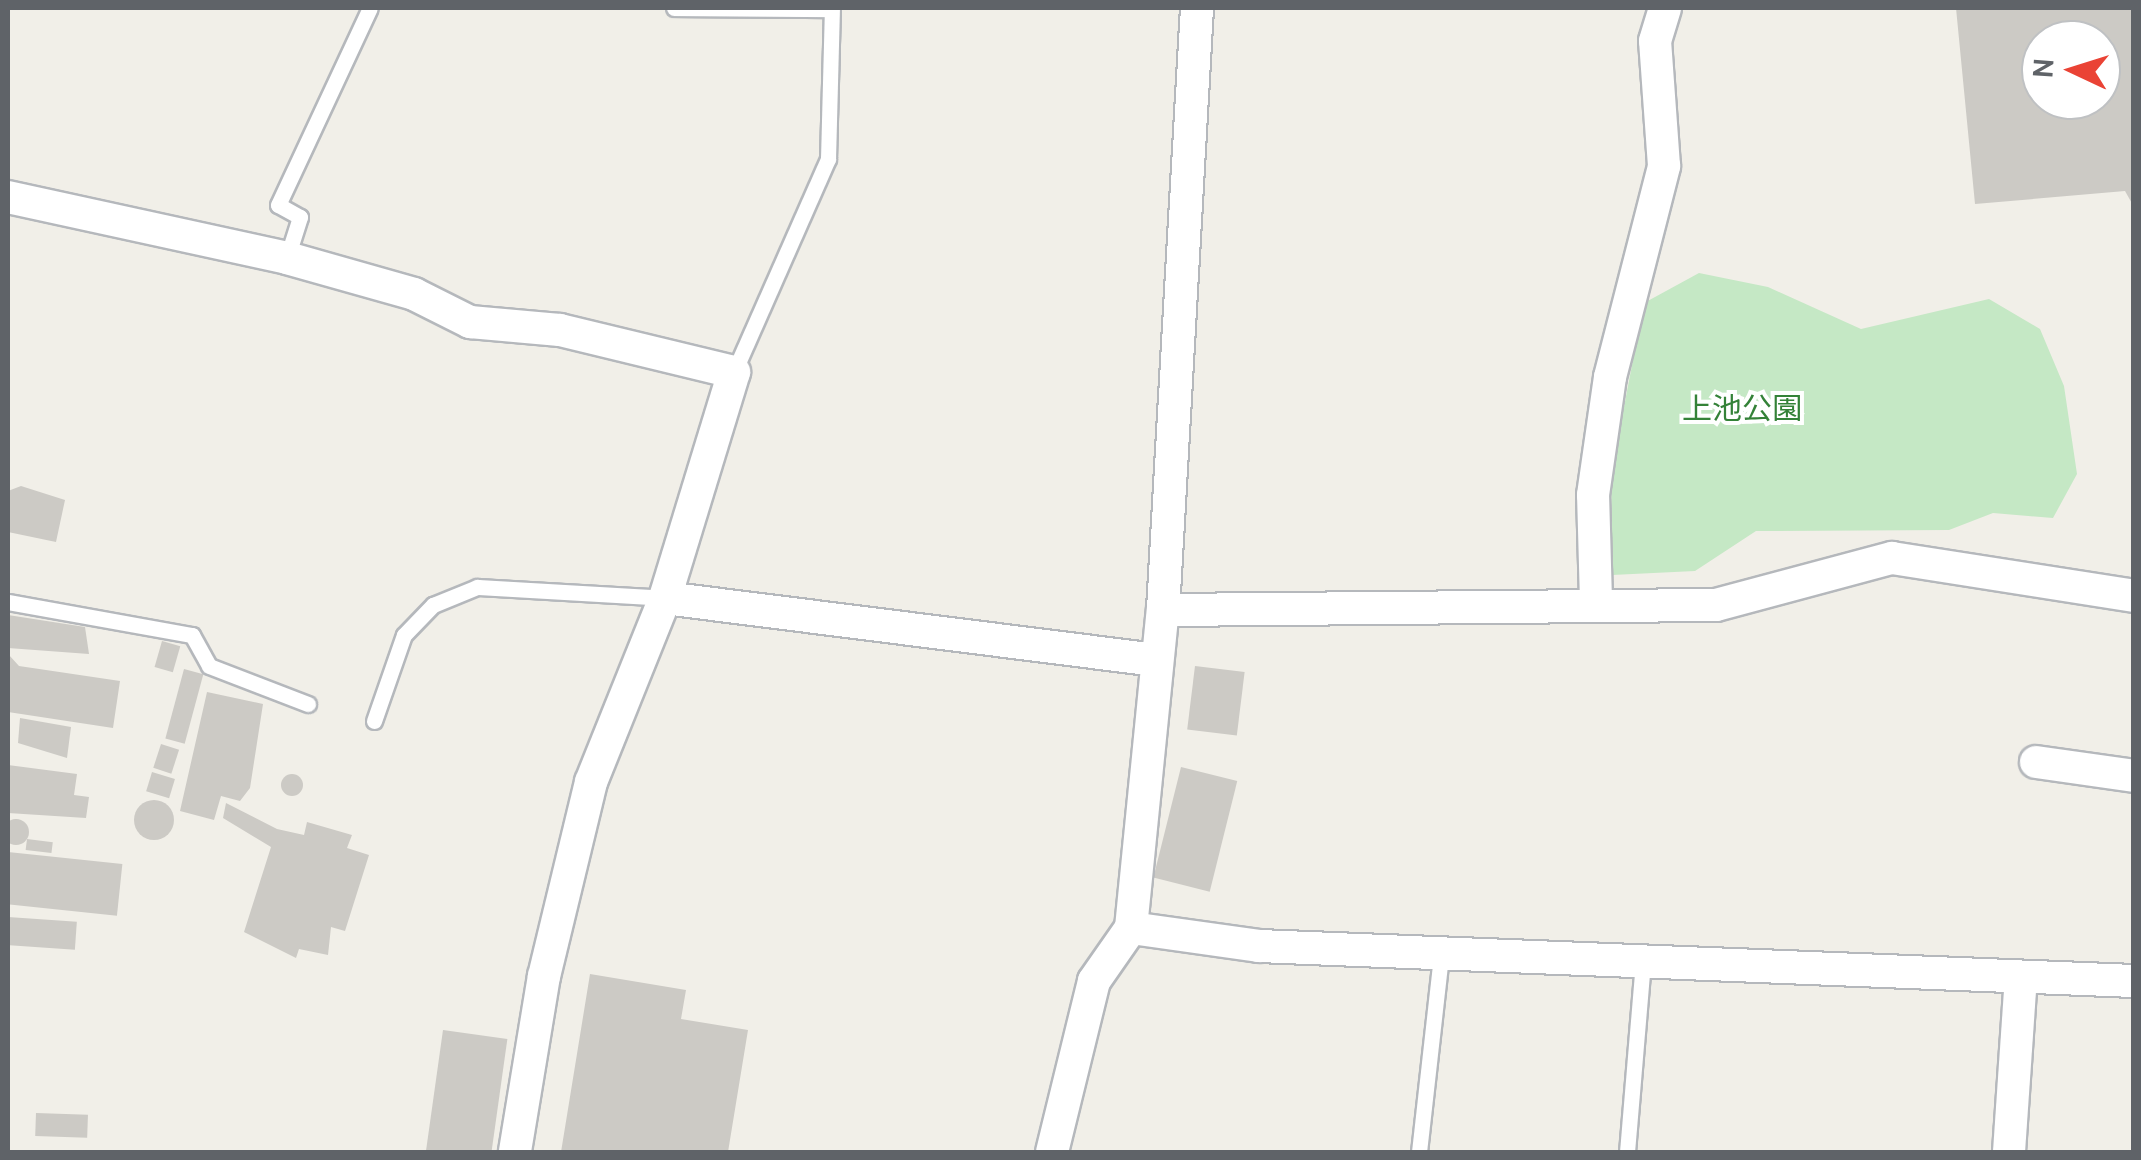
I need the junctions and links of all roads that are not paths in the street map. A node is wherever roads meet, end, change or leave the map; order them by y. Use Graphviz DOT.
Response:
graph roads {
  1 [pos="370,8"];
  2 [pos="674,8"];
  3 [pos="832,8"];
  4 [pos="1198,8"];
  5 [pos="1665,8"];
  6 [pos="8,197"];
  7 [pos="287,258"];
  8 [pos="734,372"];
  9 [pos="2134,596"];
  10 [pos="665,598"];
  11 [pos="1596,601"];
  12 [pos="8,602"];
  13 [pos="1163,610"];
  14 [pos="1156,660"];
  15 [pos="308,704"];
  16 [pos="374,721"];
  17 [pos="2036,762"];
  18 [pos="2134,776"];
  19 [pos="1131,928"];
  20 [pos="1441,956"];
  21 [pos="1644,963"];
  22 [pos="2021,977"];
  23 [pos="2134,981"];
  24 [pos="515,1152"];
  25 [pos="1052,1152"];
  26 [pos="1420,1152"];
  27 [pos="1627,1152"];
  28 [pos="2010,1152"];
  1 -- 7 [label="lane"];
  2 -- 3 [label="lane"];
  3 -- 8 [label="lane"];
  4 -- 13 [label="street"];
  5 -- 11 [label="street"];
  6 -- 7 [label="street"];
  7 -- 8 [label="street"];
  8 -- 10 [label="street"];
  9 -- 11 [label="street"];
  10 -- 14 [label="street"];
  10 -- 16 [label="lane"];
  10 -- 24 [label="street"];
  11 -- 13 [label="street"];
  12 -- 15 [label="lane"];
  13 -- 14 [label="street"];
  14 -- 19 [label="street"];
  17 -- 18 [label="street"];
  19 -- 20 [label="street"];
  19 -- 25 [label="street"];
  20 -- 21 [label="street"];
  20 -- 26 [label="lane"];
  21 -- 22 [label="street"];
  21 -- 27 [label="lane"];
  22 -- 23 [label="street"];
  22 -- 28 [label="street"];
}
